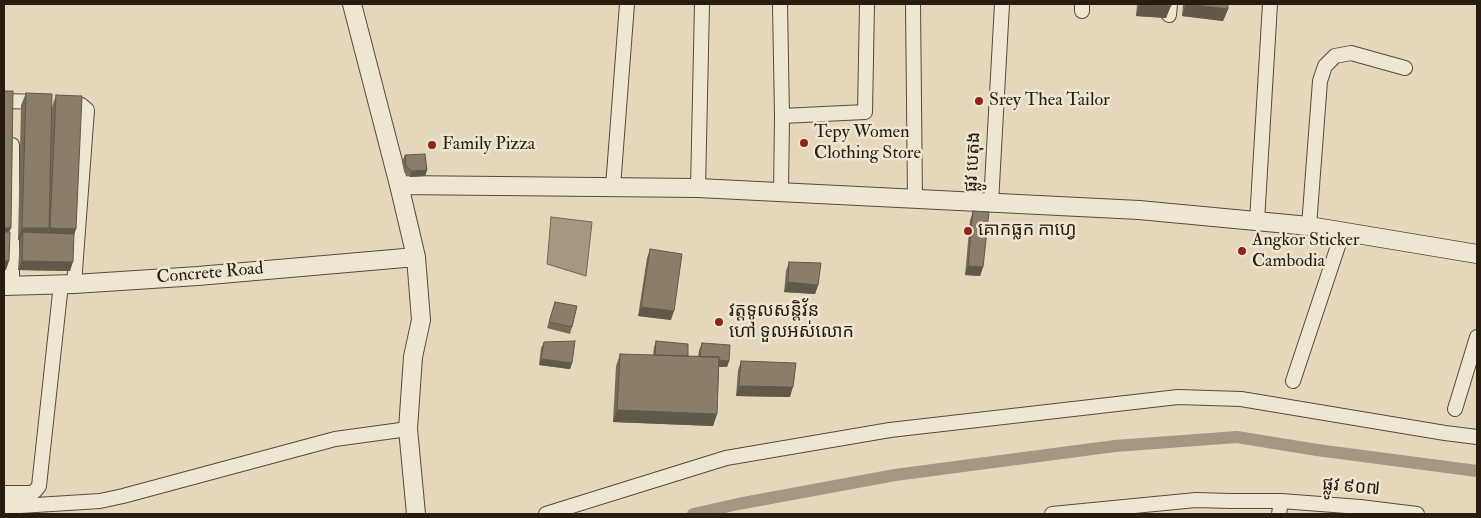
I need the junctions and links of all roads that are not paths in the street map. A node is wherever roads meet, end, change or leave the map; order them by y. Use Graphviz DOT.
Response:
graph roads {
  1 [pos="352,4"];
  2 [pos="628,4"];
  3 [pos="702,4"];
  4 [pos="780,4"];
  5 [pos="867,4"];
  6 [pos="913,4"];
  7 [pos="1002,4"];
  8 [pos="1270,4"];
  9 [pos="1405,68"];
  10 [pos="9,104"];
  11 [pos="782,116"];
  12 [pos="12,130"];
  13 [pos="400,185"];
  14 [pos="613,187"];
  15 [pos="698,188"];
  16 [pos="780,193"];
  17 [pos="915,199"];
  18 [pos="990,203"];
  19 [pos="1257,221"];
  20 [pos="1309,226"];
  21 [pos="1343,231"];
  22 [pos="1477,254"];
  23 [pos="416,257"];
  24 [pos="68,284"];
  25 [pos="8,286"];
  26 [pos="1477,337"];
  27 [pos="1292,381"];
  28 [pos="1455,409"];
  29 [pos="408,429"];
  30 [pos="1477,437"];
  31 [pos="4,493"];
  32 [pos="4,506"];
  33 [pos="75,508"];
  34 [pos="1231,508"];
  35 [pos="1280,508"];
  36 [pos="1359,510"];
  37 [pos="416,514"];
  38 [pos="546,514"];
  39 [pos="1052,514"];
  40 [pos="1417,514"];
  1 -- 13 [label="street"];
  2 -- 14 [label="street"];
  3 -- 15 [label="street"];
  4 -- 11 [label="street"];
  5 -- 11 [label="street"];
  6 -- 17 [label="street"];
  7 -- 18 [label="street, ផ្លូវ បេតុង"];
  8 -- 19 [label="street"];
  9 -- 20 [label="street"];
  10 -- 24 [label="street"];
  11 -- 16 [label="street"];
  12 -- 25 [label="street"];
  13 -- 14 [label="street"];
  13 -- 23 [label="street"];
  14 -- 15 [label="street"];
  15 -- 16 [label="street"];
  16 -- 17 [label="street"];
  17 -- 18 [label="street"];
  18 -- 19 [label="street"];
  19 -- 20 [label="street"];
  20 -- 21 [label="street"];
  21 -- 22 [label="street"];
  21 -- 27 [label="street"];
  23 -- 24 [label="street, Concrete Road"];
  23 -- 29 [label="street"];
  24 -- 25 [label="street, Concrete Road"];
  24 -- 31 [label="street"];
  26 -- 28 [label="street"];
  29 -- 33 [label="street"];
  29 -- 37 [label="street"];
  30 -- 38 [label="street"];
  32 -- 33 [label="street"];
  34 -- 35 [label="street, ផ្លូវ ៩០៧"];
  34 -- 39 [label="street, ផ្លូវ ៩០៧"];
  35 -- 36 [label="street, ផ្លូវ ៩០៧"];
  36 -- 40 [label="street, ផ្លូវ ៩០៧"];
}
